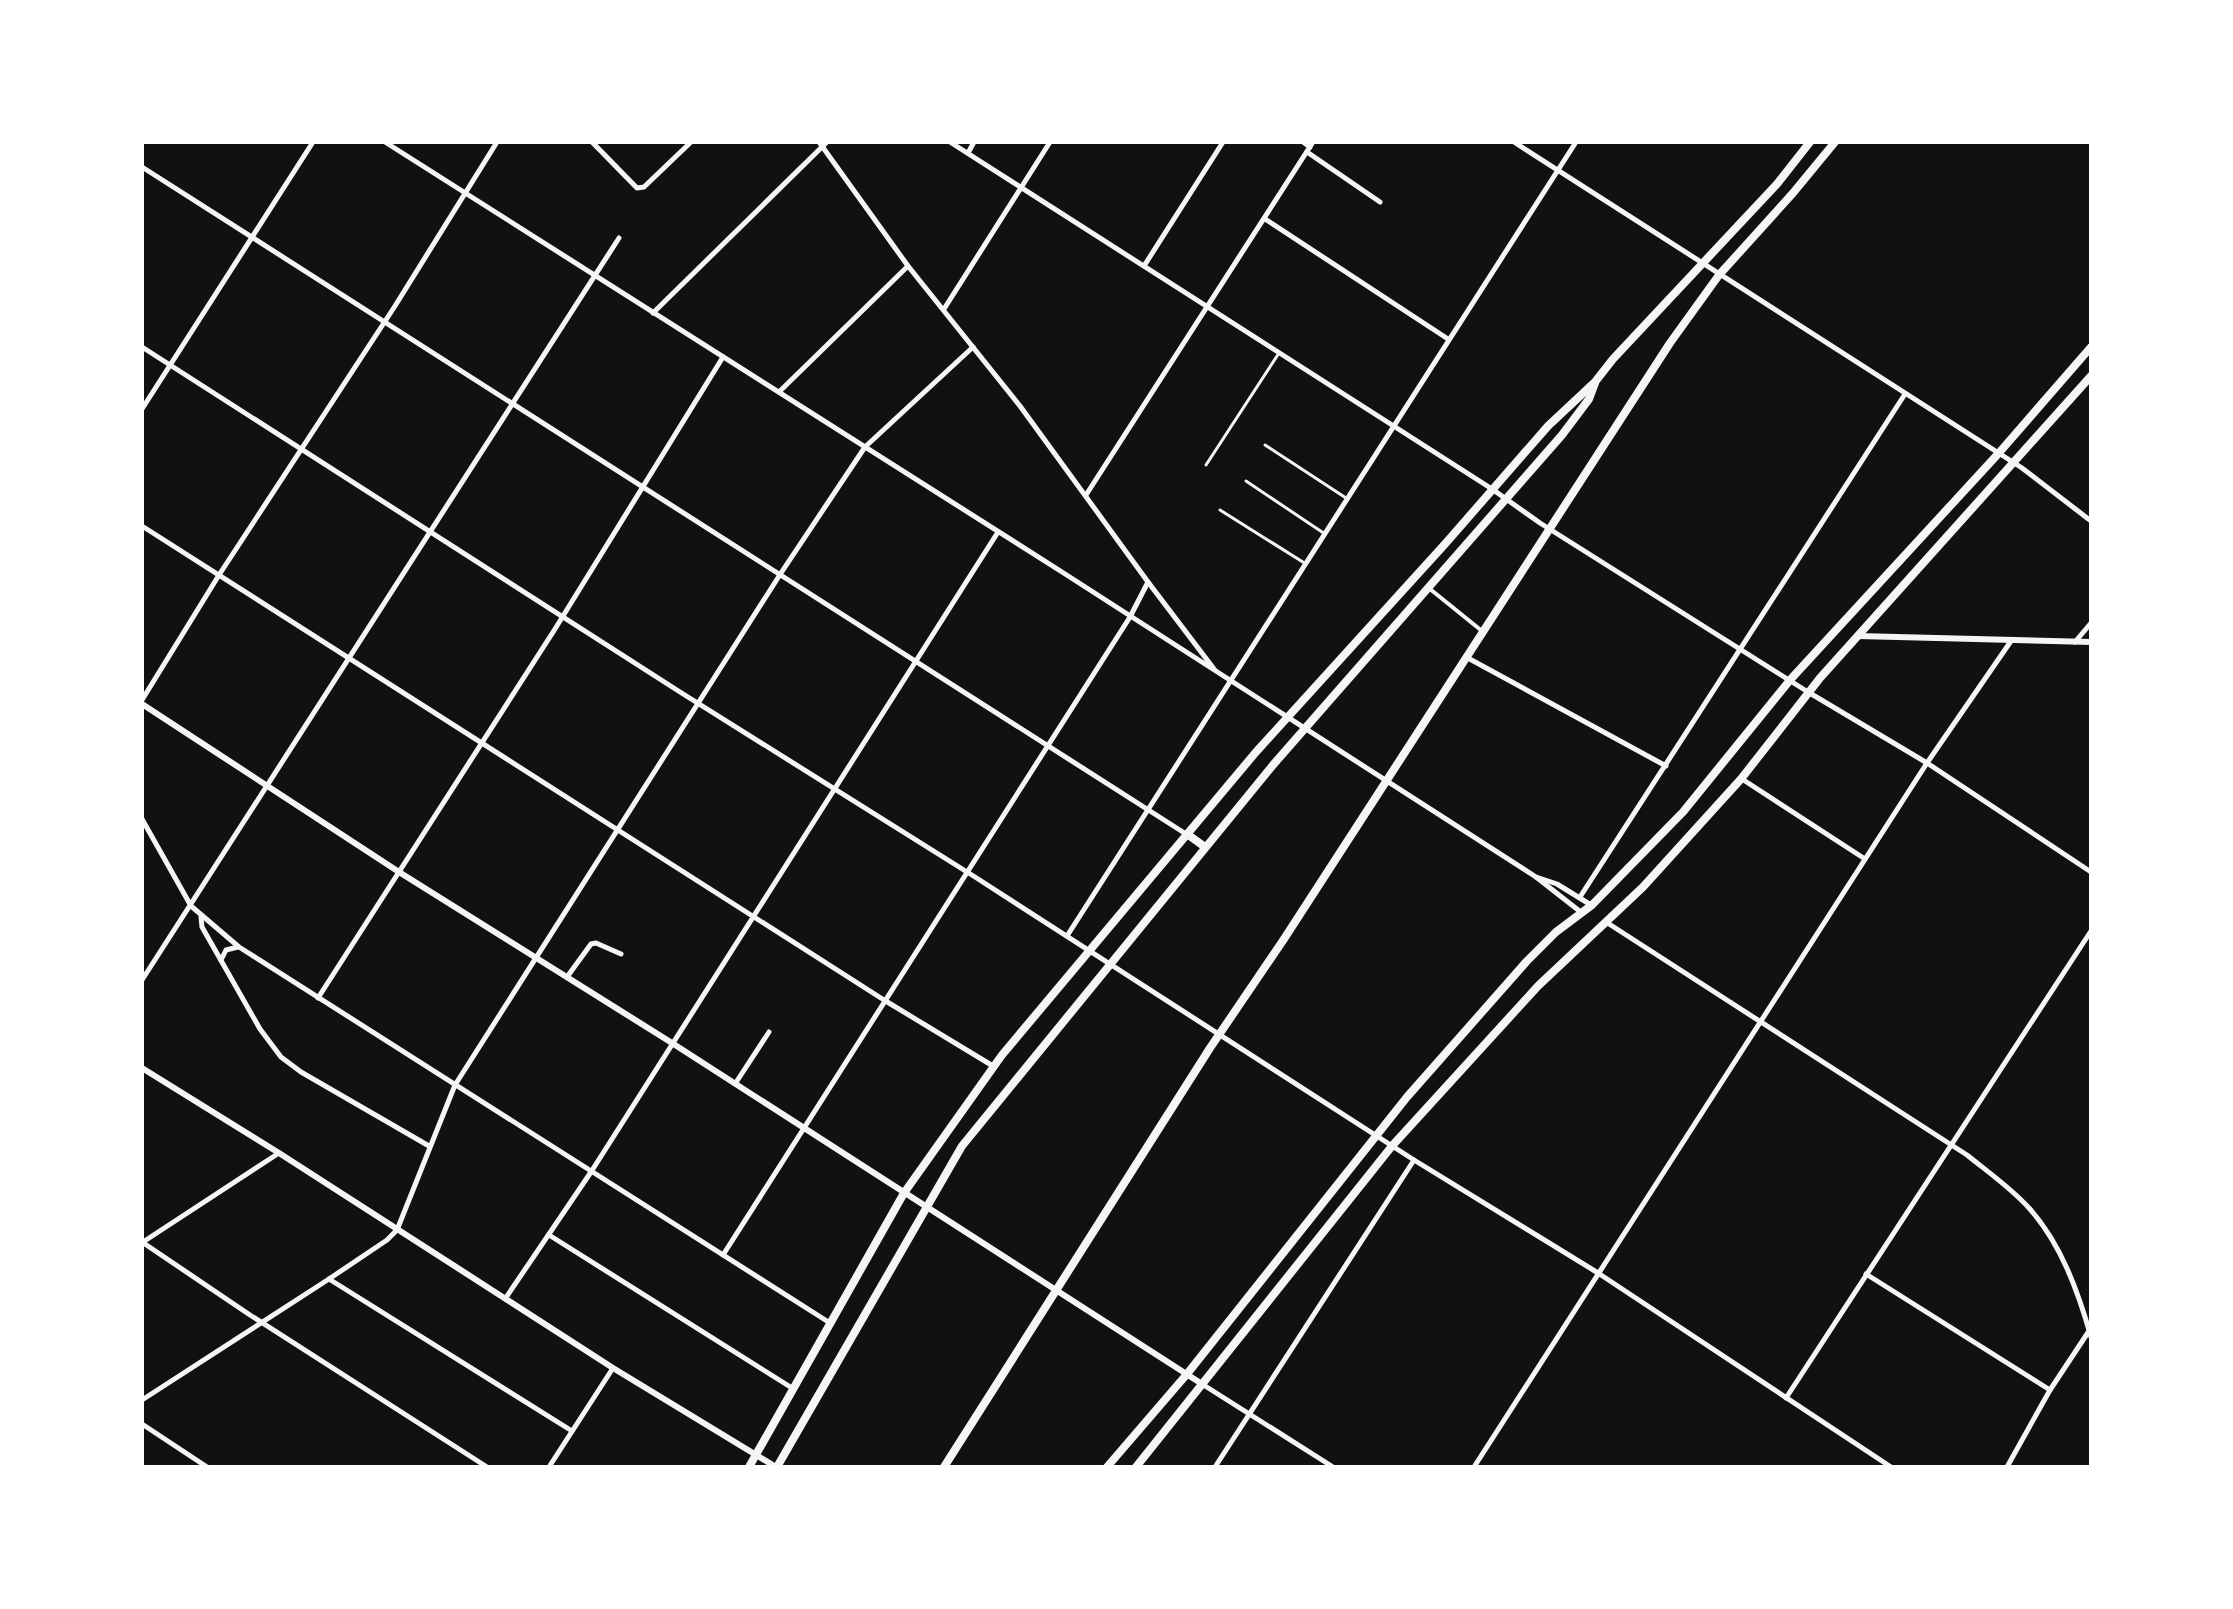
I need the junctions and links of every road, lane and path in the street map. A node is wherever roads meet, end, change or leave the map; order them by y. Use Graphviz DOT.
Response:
graph roads {
  1 [pos="313,142"];
  2 [pos="385,142"];
  3 [pos="497,142"];
  4 [pos="592,142"];
  5 [pos="691,142"];
  6 [pos="819,142"];
  7 [pos="950,142"];
  8 [pos="974,142"];
  9 [pos="1050,142"];
  10 [pos="1223,142"];
  11 [pos="1303,142"];
  12 [pos="1514,142"];
  13 [pos="1576,142"];
  14 [pos="1810,142"];
  15 [pos="1835,142"];
  16 [pos="825,145"];
  17 [pos="1310,147"];
  18 [pos="968,153"];
  19 [pos="142,167"];
  20 [pos="1558,170"];
  21 [pos="1021,188"];
  22 [pos="466,194"];
  23 [pos="1380,202"];
  24 [pos="1265,218"];
  25 [pos="252,237"];
  26 [pos="619,238"];
  27 [pos="1702,264"];
  28 [pos="908,266"];
  29 [pos="1144,266"];
  30 [pos="1719,275"];
  31 [pos="596,276"];
  32 [pos="1207,307"];
  33 [pos="944,309"];
  34 [pos="653,313"];
  35 [pos="385,322"];
  36 [pos="1448,339"];
  37 [pos="142,347"];
  38 [pos="973,347"];
  39 [pos="2091,347"];
  40 [pos="1279,353"];
  41 [pos="723,357"];
  42 [pos="170,365"];
  43 [pos="2091,376"];
  44 [pos="1595,382"];
  45 [pos="779,392"];
  46 [pos="1905,394"];
  47 [pos="513,404"];
  48 [pos="142,409"];
  49 [pos="1393,426"];
  50 [pos="1265,445"];
  51 [pos="865,447"];
  52 [pos="303,450"];
  53 [pos="1998,454"];
  54 [pos="2015,463"];
  55 [pos="1206,465"];
  56 [pos="1246,481"];
  57 [pos="644,487"];
  58 [pos="1492,489"];
  59 [pos="1086,495"];
  60 [pos="1347,499"];
  61 [pos="1506,499"];
  62 [pos="1220,510"];
  63 [pos="2091,521"];
  64 [pos="142,526"];
  65 [pos="1550,529"];
  66 [pos="998,532"];
  67 [pos="429,533"];
  68 [pos="1325,534"];
  69 [pos="1306,564"];
  70 [pos="781,573"];
  71 [pos="219,575"];
  72 [pos="1148,582"];
  73 [pos="1429,587"];
  74 [pos="563,617"];
  75 [pos="1130,617"];
  76 [pos="2091,623"];
  77 [pos="1482,631"];
  78 [pos="1858,636"];
  79 [pos="2011,641"];
  80 [pos="2075,642"];
  81 [pos="2091,642"];
  82 [pos="1739,648"];
  83 [pos="1465,656"];
  84 [pos="349,658"];
  85 [pos="917,661"];
  86 [pos="1218,673"];
  87 [pos="1790,680"];
  88 [pos="1231,682"];
  89 [pos="1808,692"];
  90 [pos="142,702"];
  91 [pos="698,703"];
  92 [pos="1286,717"];
  93 [pos="1304,728"];
  94 [pos="481,743"];
  95 [pos="1048,743"];
  96 [pos="1927,763"];
  97 [pos="1666,766"];
  98 [pos="1741,779"];
  99 [pos="1385,782"];
  100 [pos="267,787"];
  101 [pos="834,788"];
  102 [pos="1148,808"];
  103 [pos="142,819"];
  104 [pos="618,829"];
  105 [pos="1187,834"];
  106 [pos="1205,847"];
  107 [pos="1865,859"];
  108 [pos="966,871"];
  109 [pos="399,872"];
  110 [pos="2091,872"];
  111 [pos="1536,877"];
  112 [pos="1580,897"];
  113 [pos="1592,905"];
  114 [pos="191,906"];
  115 [pos="1583,913"];
  116 [pos="200,916"];
  117 [pos="753,916"];
  118 [pos="1606,922"];
  119 [pos="2091,931"];
  120 [pos="1067,936"];
  121 [pos="239,947"];
  122 [pos="1089,951"];
  123 [pos="621,954"];
  124 [pos="536,957"];
  125 [pos="221,960"];
  126 [pos="1109,964"];
  127 [pos="567,977"];
  128 [pos="142,980"];
  129 [pos="318,998"];
  130 [pos="884,1000"];
  131 [pos="1761,1024"];
  132 [pos="769,1032"];
  133 [pos="1219,1035"];
  134 [pos="672,1043"];
  135 [pos="994,1067"];
  136 [pos="142,1068"];
  137 [pos="735,1084"];
  138 [pos="455,1085"];
  139 [pos="803,1128"];
  140 [pos="1376,1134"];
  141 [pos="429,1146"];
  142 [pos="1392,1146"];
  143 [pos="1952,1146"];
  144 [pos="279,1153"];
  145 [pos="1414,1160"];
  146 [pos="591,1172"];
  147 [pos="904,1193"];
  148 [pos="925,1206"];
  149 [pos="397,1230"];
  150 [pos="549,1235"];
  151 [pos="142,1242"];
  152 [pos="723,1255"];
  153 [pos="1598,1273"];
  154 [pos="1866,1274"];
  155 [pos="329,1279"];
  156 [pos="1057,1291"];
  157 [pos="505,1299"];
  158 [pos="262,1322"];
  159 [pos="830,1323"];
  160 [pos="2090,1334"];
  161 [pos="613,1368"];
  162 [pos="1187,1374"];
  163 [pos="1202,1384"];
  164 [pos="792,1388"];
  165 [pos="2050,1390"];
  166 [pos="1786,1398"];
  167 [pos="142,1400"];
  168 [pos="1248,1413"];
  169 [pos="142,1424"];
  170 [pos="572,1431"];
  171 [pos="756,1454"];
  172 [pos="207,1467"];
  173 [pos="487,1467"];
  174 [pos="549,1467"];
  175 [pos="749,1467"];
  176 [pos="776,1467"];
  177 [pos="944,1467"];
  178 [pos="1107,1467"];
  179 [pos="1136,1467"];
  180 [pos="1215,1467"];
  181 [pos="1333,1467"];
  182 [pos="1474,1467"];
  183 [pos="1891,1467"];
  184 [pos="2007,1467"];
  1 -- 25 [label="street"];
  2 -- 22 [label="street"];
  3 -- 22 [label="street"];
  4 -- 5 [label="street"];
  6 -- 16 [label="street"];
  7 -- 18 [label="street"];
  8 -- 18 [label="street"];
  9 -- 21 [label="street"];
  10 -- 29 [label="street"];
  11 -- 17 [label="street"];
  12 -- 20 [label="street"];
  13 -- 20 [label="street"];
  14 -- 27 [label="main road"];
  15 -- 30 [label="main road"];
  16 -- 28 [label="street"];
  16 -- 34 [label="street"];
  17 -- 23 [label="street"];
  17 -- 24 [label="street"];
  18 -- 21 [label="street"];
  19 -- 25 [label="street"];
  20 -- 27 [label="street"];
  20 -- 36 [label="street"];
  21 -- 29 [label="street"];
  21 -- 33 [label="street"];
  22 -- 31 [label="street"];
  22 -- 35 [label="street"];
  24 -- 32 [label="street"];
  24 -- 36 [label="street"];
  25 -- 35 [label="street"];
  25 -- 42 [label="street"];
  26 -- 31 [label="street"];
  27 -- 30 [label="street"];
  27 -- 44 [label="main road"];
  28 -- 33 [label="street"];
  28 -- 45 [label="street"];
  29 -- 32 [label="street"];
  30 -- 46 [label="street"];
  30 -- 65 [label="main road"];
  31 -- 34 [label="street"];
  31 -- 47 [label="street"];
  32 -- 40 [label="street"];
  32 -- 59 [label="street"];
  33 -- 38 [label="street"];
  34 -- 41 [label="street"];
  35 -- 47 [label="street"];
  35 -- 52 [label="street"];
  36 -- 49 [label="street"];
  37 -- 42 [label="street"];
  38 -- 51 [label="street"];
  38 -- 59 [label="street"];
  39 -- 53 [label="main road"];
  40 -- 49 [label="street"];
  40 -- 55 [label="lane"];
  41 -- 45 [label="street"];
  41 -- 57 [label="street"];
  42 -- 48 [label="street"];
  42 -- 52 [label="street"];
  43 -- 54 [label="main road"];
  44 -- 58 [label="main road"];
  44 -- 61 [label="main road"];
  45 -- 51 [label="street"];
  46 -- 53 [label="street"];
  46 -- 82 [label="street"];
  47 -- 57 [label="street"];
  47 -- 67 [label="street"];
  49 -- 58 [label="street"];
  49 -- 60 [label="street"];
  50 -- 60 [label="lane"];
  51 -- 66 [label="street"];
  51 -- 70 [label="street"];
  52 -- 67 [label="street"];
  52 -- 71 [label="street"];
  53 -- 54 [label="street"];
  53 -- 87 [label="main road"];
  54 -- 63 [label="street"];
  54 -- 78 [label="main road"];
  56 -- 68 [label="lane"];
  57 -- 70 [label="street"];
  57 -- 74 [label="street"];
  58 -- 61 [label="street"];
  58 -- 92 [label="main road"];
  59 -- 72 [label="street"];
  60 -- 68 [label="street"];
  61 -- 65 [label="street"];
  61 -- 73 [label="main road"];
  62 -- 69 [label="lane"];
  64 -- 71 [label="street"];
  65 -- 77 [label="main road"];
  65 -- 82 [label="street"];
  66 -- 75 [label="street"];
  66 -- 85 [label="street"];
  67 -- 74 [label="street"];
  67 -- 84 [label="street"];
  68 -- 69 [label="street"];
  69 -- 88 [label="street"];
  70 -- 85 [label="street"];
  70 -- 91 [label="street"];
  71 -- 84 [label="street"];
  71 -- 90 [label="street"];
  72 -- 75 [label="street"];
  72 -- 86 [label="street"];
  73 -- 77 [label="street"];
  73 -- 93 [label="main road"];
  74 -- 91 [label="street"];
  74 -- 94 [label="street"];
  75 -- 86 [label="street"];
  75 -- 95 [label="street"];
  76 -- 80 [label="street"];
  77 -- 83 [label="main road"];
  78 -- 79 [label="street"];
  78 -- 89 [label="main road"];
  79 -- 80 [label="street"];
  79 -- 96 [label="street"];
  80 -- 81 [label="street"];
  82 -- 87 [label="street"];
  82 -- 97 [label="street"];
  83 -- 97 [label="street"];
  83 -- 99 [label="main road"];
  84 -- 94 [label="street"];
  84 -- 100 [label="street"];
  85 -- 95 [label="street"];
  85 -- 101 [label="street"];
  86 -- 88 [label="street"];
  87 -- 89 [label="street"];
  87 -- 113 [label="main road"];
  88 -- 92 [label="street"];
  88 -- 102 [label="street"];
  89 -- 96 [label="street"];
  89 -- 98 [label="main road"];
  90 -- 100 [label="street"];
  91 -- 101 [label="street"];
  91 -- 104 [label="street"];
  92 -- 93 [label="street"];
  92 -- 105 [label="main road"];
  93 -- 99 [label="street"];
  93 -- 106 [label="main road"];
  94 -- 104 [label="street"];
  94 -- 109 [label="street"];
  95 -- 102 [label="street"];
  95 -- 108 [label="street"];
  96 -- 107 [label="street"];
  96 -- 110 [label="street"];
  97 -- 112 [label="street"];
  98 -- 107 [label="street"];
  98 -- 118 [label="main road"];
  99 -- 111 [label="street"];
  99 -- 133 [label="main road"];
  100 -- 109 [label="street"];
  100 -- 114 [label="street"];
  101 -- 108 [label="street"];
  101 -- 117 [label="street"];
  102 -- 105 [label="street"];
  102 -- 120 [label="street"];
  103 -- 114 [label="street"];
  104 -- 117 [label="street"];
  104 -- 124 [label="street"];
  105 -- 106 [label="main road"];
  105 -- 122 [label="main road"];
  106 -- 126 [label="main road"];
  107 -- 131 [label="street"];
  108 -- 120 [label="street"];
  108 -- 130 [label="street"];
  109 -- 124 [label="street"];
  109 -- 129 [label="street"];
  111 -- 112 [label="street"];
  111 -- 115 [label="street"];
  112 -- 113 [label="street"];
  113 -- 115 [label="main road"];
  114 -- 116 [label="street"];
  114 -- 128 [label="street"];
  115 -- 140 [label="main road"];
  116 -- 121 [label="street"];
  116 -- 125 [label="street"];
  117 -- 130 [label="street"];
  117 -- 134 [label="street"];
  118 -- 131 [label="street"];
  118 -- 142 [label="main road"];
  119 -- 143 [label="street"];
  120 -- 122 [label="street"];
  121 -- 125 [label="street"];
  121 -- 129 [label="street"];
  122 -- 126 [label="street"];
  122 -- 135 [label="main road"];
  123 -- 127 [label="street"];
  124 -- 127 [label="street"];
  124 -- 138 [label="street"];
  125 -- 141 [label="street"];
  126 -- 133 [label="street"];
  126 -- 148 [label="main road"];
  127 -- 134 [label="street"];
  129 -- 138 [label="street"];
  130 -- 135 [label="street"];
  130 -- 139 [label="street"];
  131 -- 143 [label="street"];
  131 -- 153 [label="street"];
  132 -- 137 [label="street"];
  133 -- 140 [label="street"];
  133 -- 156 [label="main road"];
  134 -- 137 [label="street"];
  134 -- 146 [label="street"];
  135 -- 147 [label="main road"];
  136 -- 144 [label="street"];
  137 -- 139 [label="street"];
  138 -- 141 [label="street"];
  138 -- 146 [label="street"];
  139 -- 147 [label="street"];
  139 -- 152 [label="street"];
  140 -- 142 [label="street"];
  140 -- 162 [label="main road"];
  141 -- 149 [label="street"];
  142 -- 145 [label="street"];
  142 -- 163 [label="main road"];
  143 -- 154 [label="street"];
  143 -- 160 [label="street"];
  144 -- 149 [label="street"];
  144 -- 151 [label="street"];
  145 -- 153 [label="street"];
  145 -- 168 [label="street"];
  146 -- 150 [label="street"];
  146 -- 152 [label="street"];
  147 -- 148 [label="street"];
  147 -- 159 [label="main road"];
  148 -- 156 [label="street"];
  148 -- 176 [label="main road"];
  149 -- 155 [label="street"];
  149 -- 157 [label="street"];
  150 -- 157 [label="street"];
  150 -- 164 [label="street"];
  151 -- 158 [label="street"];
  152 -- 159 [label="street"];
  153 -- 166 [label="street"];
  153 -- 182 [label="street"];
  154 -- 165 [label="street"];
  154 -- 166 [label="street"];
  155 -- 158 [label="street"];
  155 -- 170 [label="street"];
  156 -- 162 [label="street"];
  156 -- 177 [label="main road"];
  157 -- 161 [label="street"];
  158 -- 167 [label="street"];
  158 -- 173 [label="street"];
  159 -- 164 [label="main road"];
  160 -- 165 [label="street"];
  161 -- 170 [label="street"];
  161 -- 171 [label="street"];
  162 -- 163 [label="street"];
  162 -- 178 [label="main road"];
  163 -- 168 [label="street"];
  163 -- 179 [label="main road"];
  164 -- 171 [label="main road"];
  165 -- 184 [label="street"];
  166 -- 183 [label="street"];
  168 -- 180 [label="street"];
  168 -- 181 [label="street"];
  169 -- 172 [label="street"];
  170 -- 174 [label="street"];
  171 -- 175 [label="main road"];
  171 -- 176 [label="street"];
}
